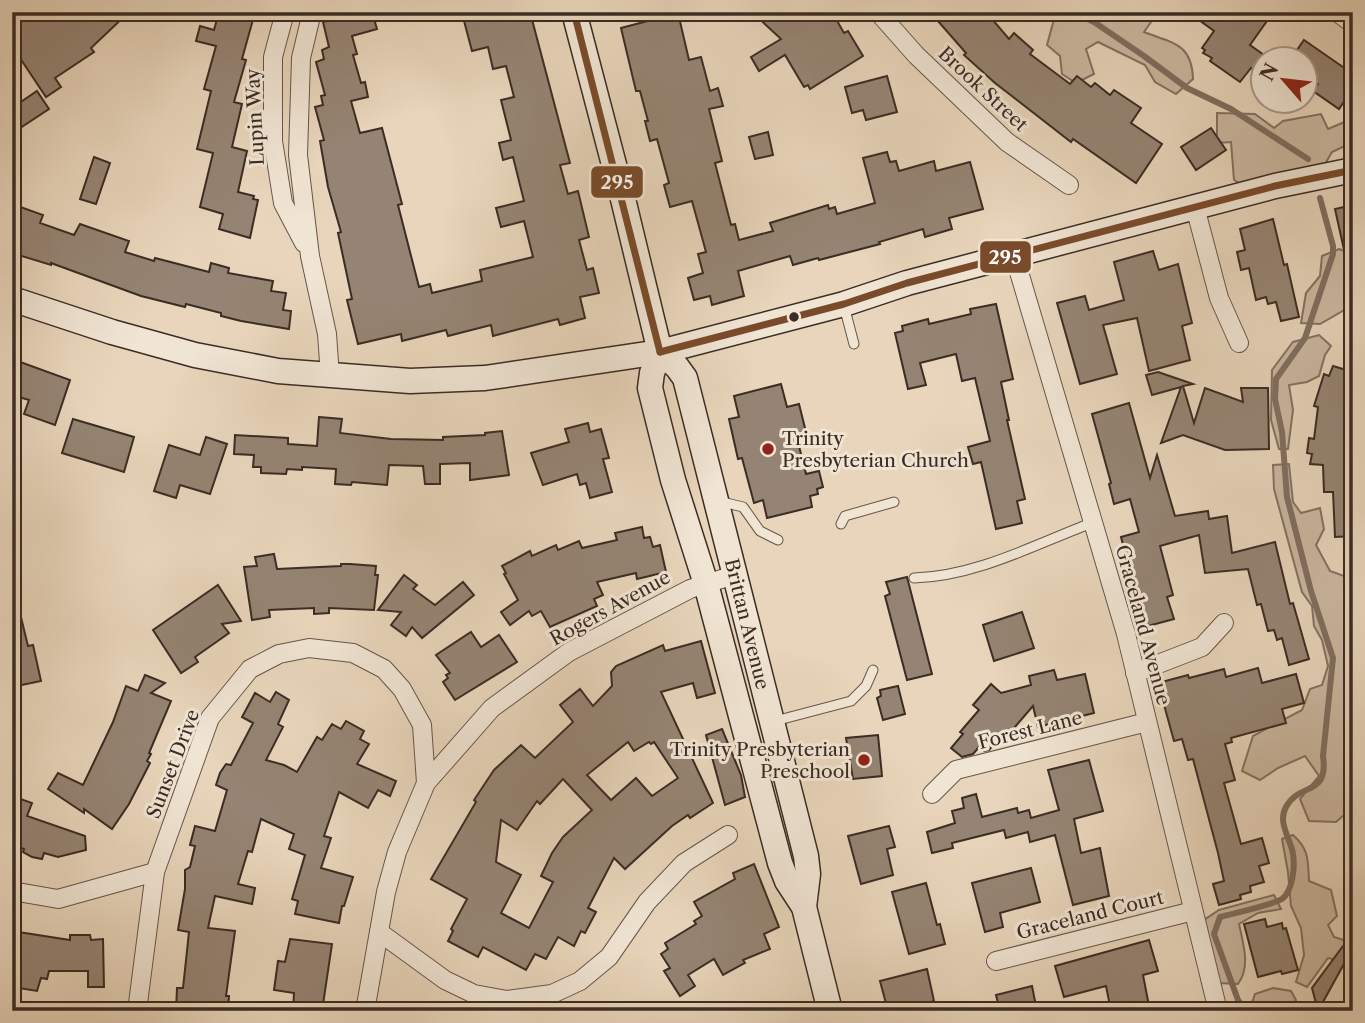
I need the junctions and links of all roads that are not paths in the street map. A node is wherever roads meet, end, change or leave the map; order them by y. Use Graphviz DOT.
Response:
graph roads {
  1 [pos="285,12"];
  2 [pos="312,12"];
  3 [pos="574,12"];
  4 [pos="878,12"];
  5 [pos="1337,12"];
  6 [pos="1353,24"];
  7 [pos="1353,170"];
  8 [pos="1069,185"];
  9 [pos="1195,207"];
  10 [pos="1014,255"];
  11 [pos="310,256"];
  12 [pos="12,299"];
  13 [pos="844,304"];
  14 [pos="1239,343"];
  15 [pos="854,344"];
  16 [pos="660,352"];
  17 [pos="330,376"];
  18 [pos="716,500"];
  19 [pos="894,502"];
  20 [pos="1094,522"];
  21 [pos="841,524"];
  22 [pos="778,540"];
  23 [pos="734,575"];
  24 [pos="914,578"];
  25 [pos="706,584"];
  26 [pos="1224,623"];
  27 [pos="873,670"];
  28 [pos="1135,673"];
  29 [pos="771,722"];
  30 [pos="1147,722"];
  31 [pos="426,783"];
  32 [pos="932,794"];
  33 [pos="728,835"];
  34 [pos="155,872"];
  35 [pos="12,891"];
  36 [pos="804,907"];
  37 [pos="1193,911"];
  38 [pos="379,932"];
  39 [pos="996,961"];
  40 [pos="137,1011"];
  41 [pos="365,1011"];
  42 [pos="830,1011"];
  43 [pos="1218,1011"];
  1 -- 11 [label="street, Lupin Way"];
  2 -- 11 [label="street, Lupin Way"];
  3 -- 16 [label="main road, Brittan Avenue"];
  4 -- 8 [label="street, Brook Street"];
  5 -- 6 [label="street"];
  7 -- 9 [label="main road"];
  9 -- 10 [label="main road"];
  9 -- 14 [label="street"];
  10 -- 13 [label="main road"];
  10 -- 20 [label="street, Graceland Avenue"];
  11 -- 17 [label="street, Lupin Way"];
  12 -- 17 [label="main road"];
  13 -- 15 [label="lane"];
  13 -- 16 [label="main road"];
  16 -- 17 [label="main road"];
  16 -- 18 [label="main road, Brittan Avenue"];
  16 -- 25 [label="main road, Brittan Avenue"];
  18 -- 22 [label="lane"];
  18 -- 23 [label="main road, Brittan Avenue"];
  19 -- 21 [label="lane"];
  20 -- 24 [label="lane"];
  20 -- 28 [label="street, Graceland Avenue"];
  23 -- 25 [label="street, Rogers Avenue"];
  23 -- 29 [label="main road, Brittan Avenue"];
  25 -- 31 [label="street, Rogers Avenue"];
  25 -- 36 [label="main road, Brittan Avenue"];
  26 -- 28 [label="street"];
  27 -- 29 [label="lane"];
  28 -- 30 [label="street, Graceland Avenue"];
  29 -- 36 [label="main road, Brittan Avenue"];
  30 -- 32 [label="street, Forest Lane"];
  30 -- 37 [label="street, Graceland Avenue"];
  31 -- 34 [label="street, Sunset Drive"];
  31 -- 38 [label="street, Sunset Drive"];
  33 -- 38 [label="street"];
  34 -- 35 [label="street"];
  34 -- 40 [label="street, Sunset Drive"];
  36 -- 42 [label="main road, Brittan Avenue"];
  37 -- 39 [label="street, Graceland Court"];
  37 -- 43 [label="street, Graceland Avenue"];
  38 -- 41 [label="street, Sunset Drive"];
}
